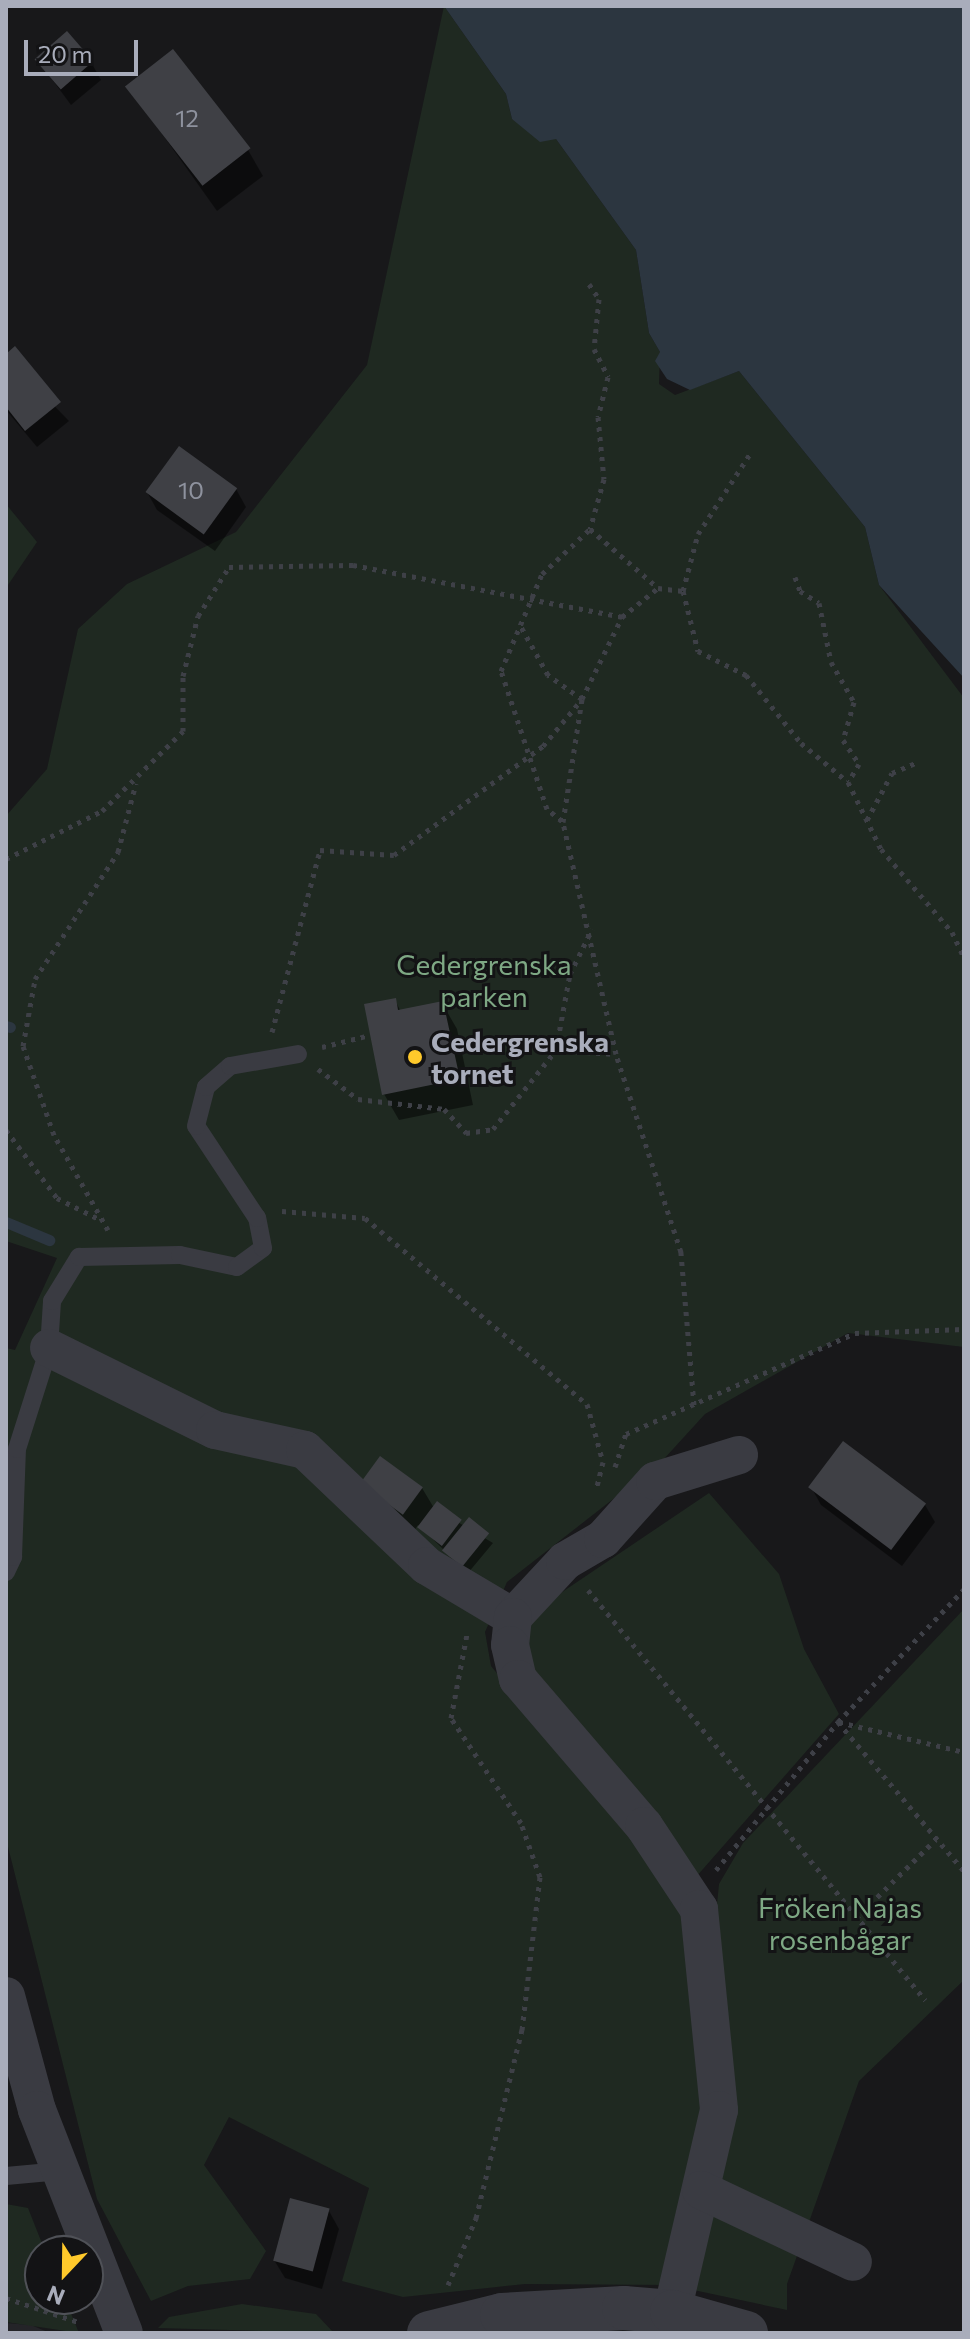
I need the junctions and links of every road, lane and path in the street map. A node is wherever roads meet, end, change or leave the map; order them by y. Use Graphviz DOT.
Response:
graph roads {
  1 [pos="589,284"];
  2 [pos="752,451"];
  3 [pos="590,529"];
  4 [pos="795,577"];
  5 [pos="658,588"];
  6 [pos="683,591"];
  7 [pos="530,599"];
  8 [pos="622,617"];
  9 [pos="520,625"];
  10 [pos="582,699"];
  11 [pos="528,757"];
  12 [pos="918,762"];
  13 [pos="136,782"];
  14 [pos="848,782"];
  15 [pos="867,821"];
  16 [pos="563,822"];
  17 [pos="6,859"];
  18 [pos="592,929"];
  19 [pos="964,958"];
  20 [pos="370,1035"];
  21 [pos="336,1043"];
  22 [pos="556,1050"];
  23 [pos="298,1054"];
  24 [pos="616,1054"];
  25 [pos="265,1060"];
  26 [pos="6,1130"];
  27 [pos="251,1208"];
  28 [pos="103,1220"];
  29 [pos="121,1253"];
  30 [pos="964,1329"];
  31 [pos="49,1348"];
  32 [pos="739,1455"];
  33 [pos="596,1492"];
  34 [pos="565,1561"];
  35 [pos="6,1572"];
  36 [pos="964,1589"];
  37 [pos="473,1600"];
  38 [pos="513,1617"];
  39 [pos="838,1722"];
  40 [pos="964,1752"];
  41 [pos="763,1807"];
  42 [pos="936,1839"];
  43 [pos="964,1871"];
  44 [pos="699,1909"];
  45 [pos="856,1918"];
  46 [pos="6,1996"];
  47 [pos="925,2000"];
  48 [pos="61,2171"];
  49 [pos="6,2176"];
  50 [pos="701,2190"];
  51 [pos="853,2262"];
  52 [pos="6,2298"];
  53 [pos="672,2312"];
  54 [pos="110,2330"];
  55 [pos="434,2331"];
  56 [pos="746,2333"];
  1 -- 3 [label="path"];
  2 -- 6 [label="path"];
  3 -- 5 [label="path"];
  3 -- 7 [label="path"];
  4 -- 14 [label="path"];
  5 -- 6 [label="path"];
  5 -- 8 [label="path"];
  6 -- 14 [label="path"];
  7 -- 8 [label="path"];
  7 -- 9 [label="path"];
  7 -- 13 [label="path"];
  8 -- 10 [label="path"];
  9 -- 10 [label="path"];
  9 -- 11 [label="path"];
  10 -- 11 [label="path"];
  10 -- 16 [label="path"];
  11 -- 16 [label="path"];
  11 -- 25 [label="path"];
  12 -- 15 [label="path"];
  13 -- 17 [label="path"];
  13 -- 28 [label="path"];
  14 -- 15 [label="path"];
  15 -- 19 [label="path"];
  16 -- 18 [label="path"];
  18 -- 22 [label="path"];
  18 -- 24 [label="path"];
  20 -- 21 [label="path"];
  22 -- 23 [label="path"];
  22 -- 24 [label="path"];
  23 -- 25 [label="lane"];
  24 -- 30 [label="path"];
  25 -- 27 [label="lane"];
  26 -- 28 [label="path"];
  27 -- 29 [label="lane"];
  27 -- 33 [label="path"];
  28 -- 29 [label="path"];
  29 -- 31 [label="lane"];
  31 -- 35 [label="lane"];
  31 -- 37 [label="street"];
  32 -- 34 [label="street"];
  34 -- 38 [label="street"];
  34 -- 41 [label="path"];
  36 -- 39 [label="path"];
  37 -- 38 [label="street"];
  37 -- 55 [label="path"];
  38 -- 44 [label="street"];
  39 -- 40 [label="path"];
  39 -- 41 [label="path"];
  39 -- 42 [label="path"];
  41 -- 44 [label="path"];
  41 -- 45 [label="path"];
  42 -- 43 [label="path"];
  42 -- 45 [label="path"];
  44 -- 50 [label="street"];
  45 -- 47 [label="path"];
  46 -- 48 [label="street"];
  48 -- 49 [label="lane"];
  48 -- 54 [label="street"];
  50 -- 51 [label="street"];
  50 -- 53 [label="street"];
  52 -- 54 [label="path"];
  53 -- 55 [label="street"];
  53 -- 56 [label="street"];
}
